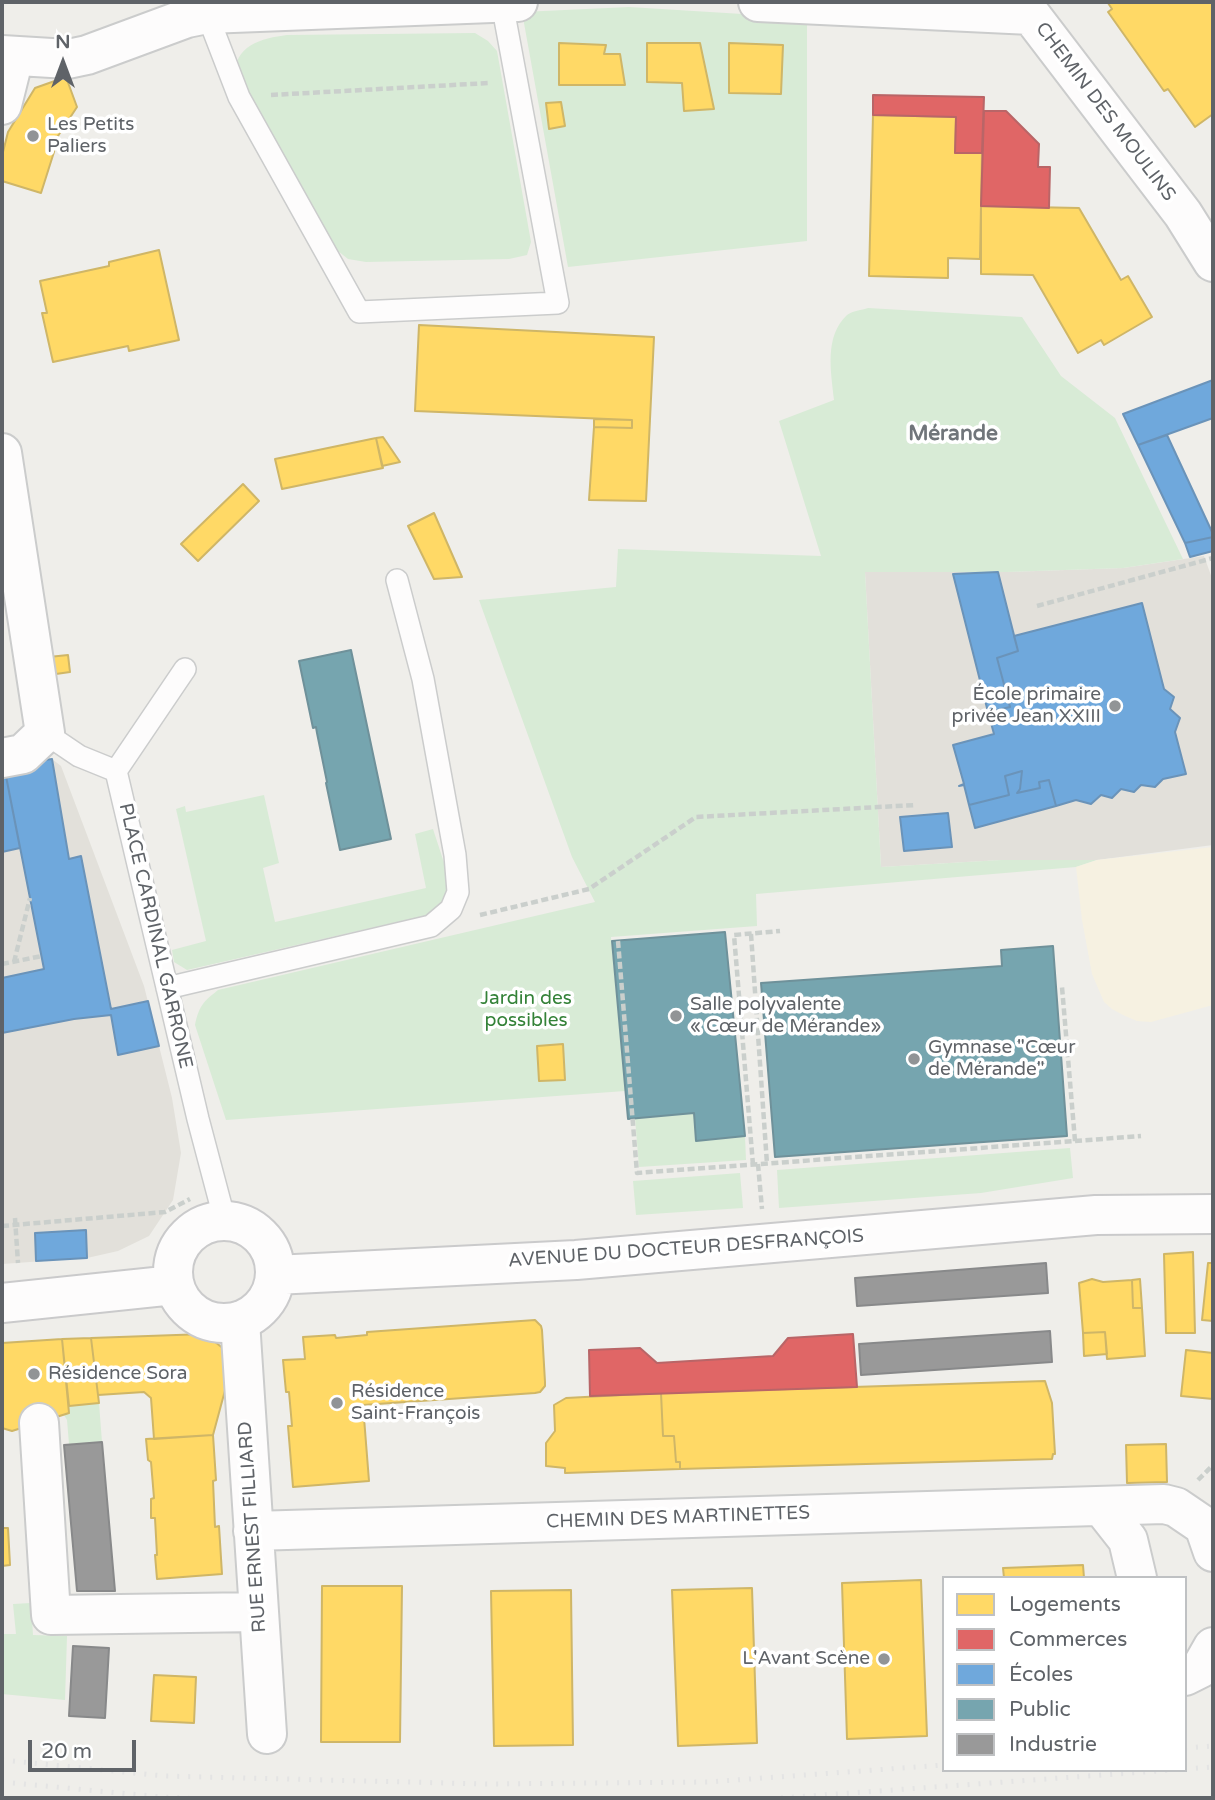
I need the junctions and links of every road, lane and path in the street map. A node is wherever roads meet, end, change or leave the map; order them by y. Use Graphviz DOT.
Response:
graph roads {
  1 [pos="510,2"];
  2 [pos="758,2"];
  3 [pos="1038,9"];
  4 [pos="207,14"];
  5 [pos="8,56"];
  6 [pos="517,82"];
  7 [pos="239,97"];
  8 [pos="2,105"];
  9 [pos="1213,262"];
  10 [pos="2,453"];
  11 [pos="7,531"];
  12 [pos="1213,558"];
  13 [pos="397,580"];
  14 [pos="1037,606"];
  15 [pos="185,669"];
  16 [pos="45,733"];
  17 [pos="2,758"];
  18 [pos="116,771"];
  19 [pos="916,805"];
  20 [pos="30,898"];
  21 [pos="431,926"];
  22 [pos="780,931"];
  23 [pos="751,934"];
  24 [pos="618,941"];
  25 [pos="42,956"];
  26 [pos="14,962"];
  27 [pos="2,964"];
  28 [pos="1062,987"];
  29 [pos="167,988"];
  30 [pos="1141,1136"];
  31 [pos="1075,1141"];
  32 [pos="766,1164"];
  33 [pos="753,1165"];
  34 [pos="1213,1188"];
  35 [pos="221,1204"];
  36 [pos="1213,1214"];
  37 [pos="1096,1215"];
  38 [pos="15,1218"];
  39 [pos="2,1226"];
  40 [pos="15,1226"];
  41 [pos="18,1263"];
  42 [pos="275,1275"];
  43 [pos="174,1285"];
  44 [pos="2,1303"];
  45 [pos="240,1321"];
  46 [pos="39,1423"];
  47 [pos="1102,1507"];
  48 [pos="253,1531"];
  49 [pos="1213,1552"];
  50 [pos="1137,1576"];
  51 [pos="258,1612"];
  52 [pos="1213,1647"];
  53 [pos="1187,1675"];
  54 [pos="267,1734"];
  1 -- 4 [label="street"];
  1 -- 6 [label="lane"];
  2 -- 3 [label="street, CHEMIN DES MOULINS"];
  3 -- 9 [label="street, CHEMIN DES MOULINS"];
  4 -- 5 [label="street"];
  4 -- 7 [label="lane"];
  5 -- 8 [label="street"];
  6 -- 7 [label="path"];
  6 -- 7 [label="lane"];
  10 -- 11 [label="street"];
  11 -- 16 [label="street"];
  12 -- 14 [label="path"];
  13 -- 21 [label="lane"];
  15 -- 18 [label="lane"];
  16 -- 17 [label="street"];
  16 -- 18 [label="lane"];
  18 -- 29 [label="lane, PLACE CARDINAL GARRONE"];
  19 -- 21 [label="path"];
  20 -- 26 [label="path"];
  21 -- 29 [label="lane"];
  22 -- 23 [label="path"];
  23 -- 32 [label="path"];
  23 -- 33 [label="path"];
  24 -- 33 [label="path"];
  25 -- 26 [label="path"];
  26 -- 27 [label="path"];
  28 -- 31 [label="path"];
  29 -- 35 [label="lane, PLACE CARDINAL GARRONE"];
  30 -- 31 [label="path"];
  31 -- 32 [label="path"];
  32 -- 33 [label="path"];
  34 -- 37 [label="street"];
  35 -- 40 [label="path"];
  35 -- 42 [label="street"];
  35 -- 43 [label="street"];
  36 -- 37 [label="street"];
  37 -- 42 [label="street, AVENUE DU DOCTEUR DESFRANÇOIS"];
  38 -- 40 [label="path"];
  39 -- 40 [label="path"];
  40 -- 41 [label="path"];
  42 -- 45 [label="street"];
  43 -- 44 [label="street"];
  43 -- 45 [label="street"];
  45 -- 48 [label="street, RUE ERNEST FILLIARD"];
  46 -- 51 [label="street"];
  47 -- 48 [label="street, CHEMIN DES MARTINETTES"];
  47 -- 49 [label="street, CHEMIN DES MARTINETTES"];
  47 -- 50 [label="street"];
  48 -- 51 [label="street, RUE ERNEST FILLIARD"];
  51 -- 54 [label="street, RUE ERNEST FILLIARD"];
  52 -- 53 [label="street"];
}
